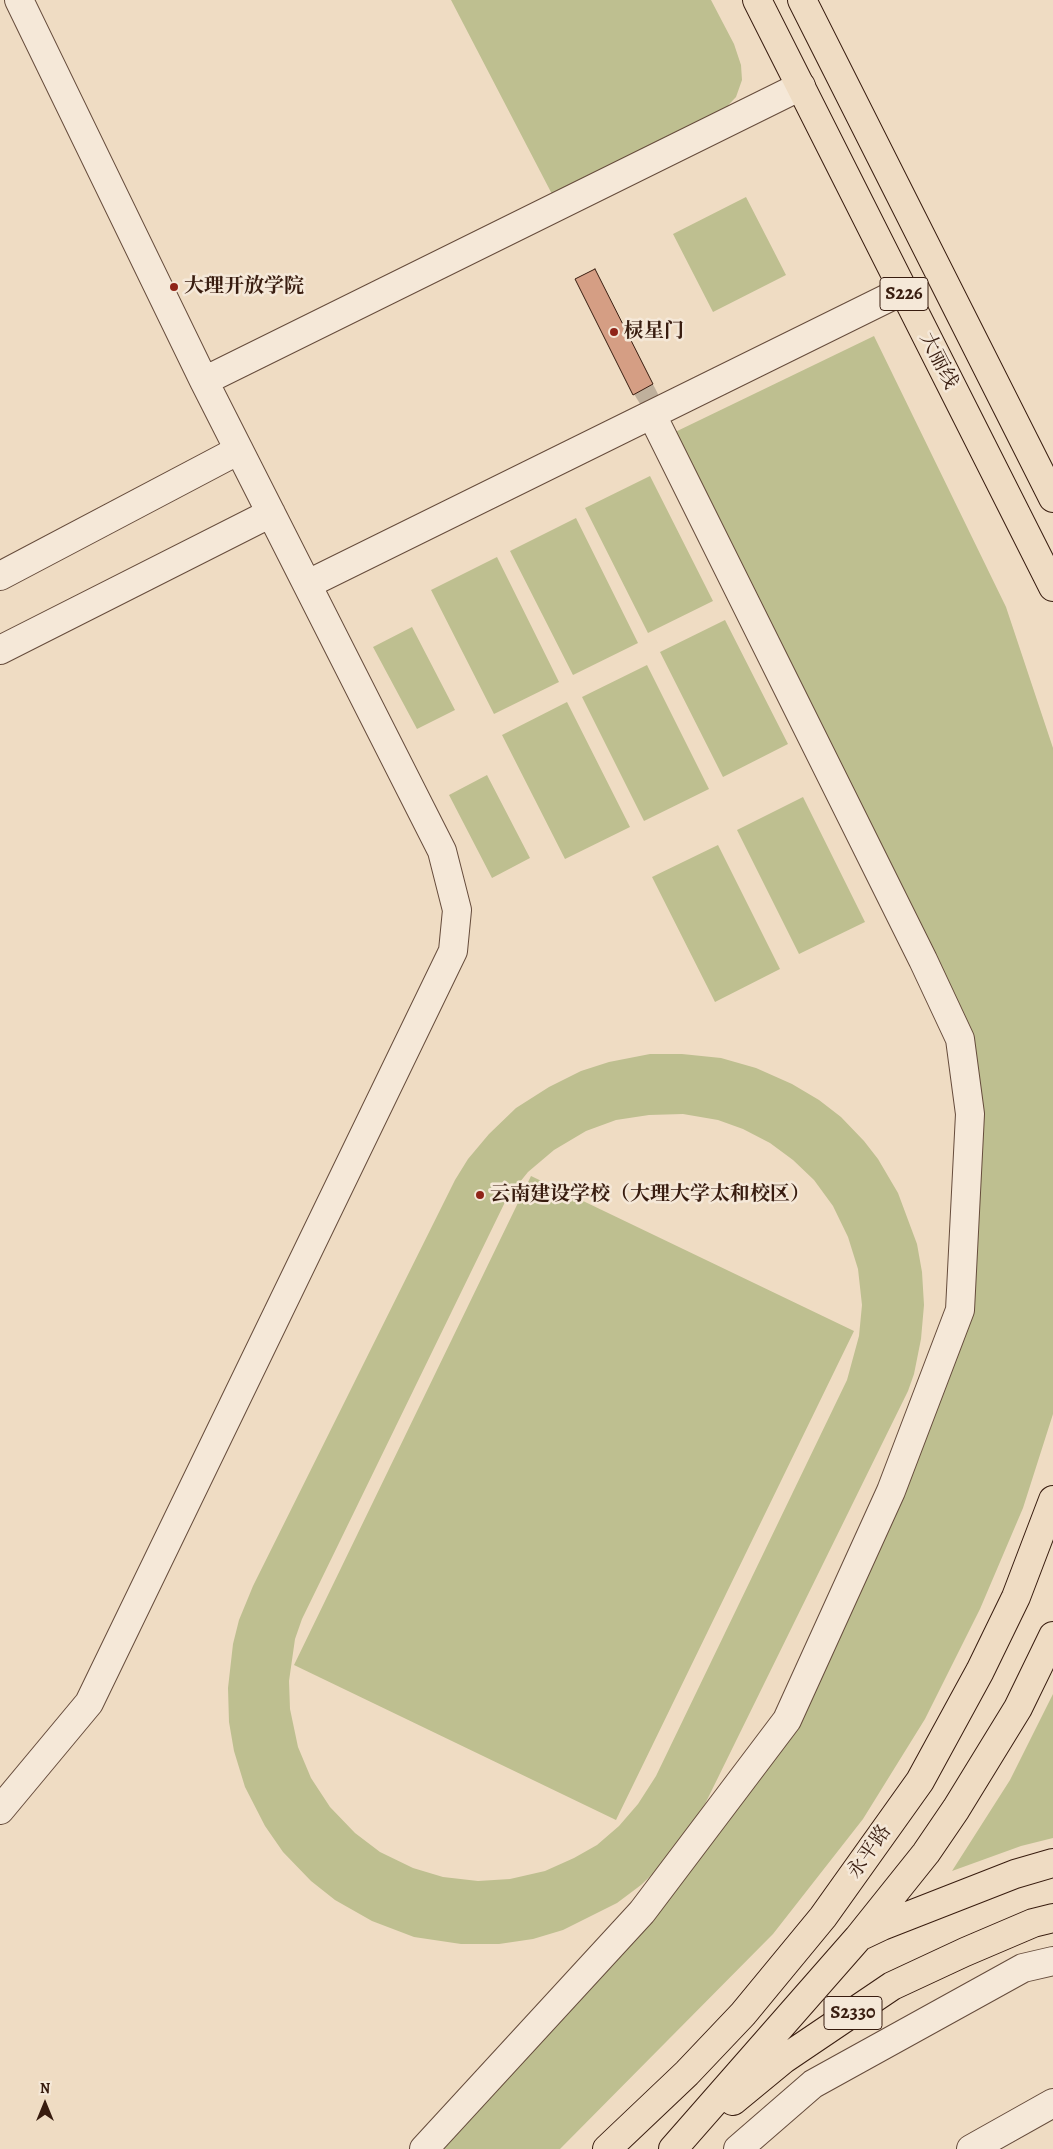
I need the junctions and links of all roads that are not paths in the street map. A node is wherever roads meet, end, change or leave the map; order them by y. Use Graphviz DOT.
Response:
graph roads {
  1 [pos="19,0"];
  2 [pos="758,0"];
  3 [pos="802,0"];
  4 [pos="800,86"];
  5 [pos="902,290"];
  6 [pos="204,381"];
  7 [pos="652,415"];
  8 [pos="240,450"];
  9 [pos="1053,498"];
  10 [pos="271,512"];
  11 [pos="0,576"];
  12 [pos="308,584"];
  13 [pos="1053,587"];
  14 [pos="0,650"];
  15 [pos="1053,1500"];
  16 [pos="1053,1636"];
  17 [pos="0,1810"];
  18 [pos="1053,1863"];
  19 [pos="1053,1918"];
  20 [pos="858,1938"];
  21 [pos="1053,1961"];
  22 [pos="743,2014"];
  23 [pos="1053,2103"];
  24 [pos="674,2148"];
  25 [pos="424,2149"];
  26 [pos="607,2149"];
  27 [pos="738,2149"];
  28 [pos="971,2149"];
  1 -- 6 [label="street"];
  2 -- 4 [label="main road, 大丽线 / S226"];
  3 -- 9 [label="main road, 大丽线 / S226"];
  4 -- 5 [label="main road, 大丽线 / S226"];
  4 -- 6 [label="street"];
  5 -- 7 [label="street"];
  5 -- 13 [label="main road, 大丽线 / S226"];
  6 -- 8 [label="street"];
  7 -- 12 [label="street"];
  7 -- 25 [label="street"];
  8 -- 10 [label="street"];
  8 -- 11 [label="street"];
  10 -- 12 [label="street"];
  10 -- 14 [label="street"];
  12 -- 17 [label="street"];
  15 -- 22 [label="main road, 永平路"];
  16 -- 20 [label="main road"];
  18 -- 20 [label="main road"];
  19 -- 24 [label="main road, S2330"];
  20 -- 22 [label="main road"];
  20 -- 24 [label="main road"];
  21 -- 27 [label="street"];
  22 -- 26 [label="main road, 永平路"];
  23 -- 28 [label="street"];
}
